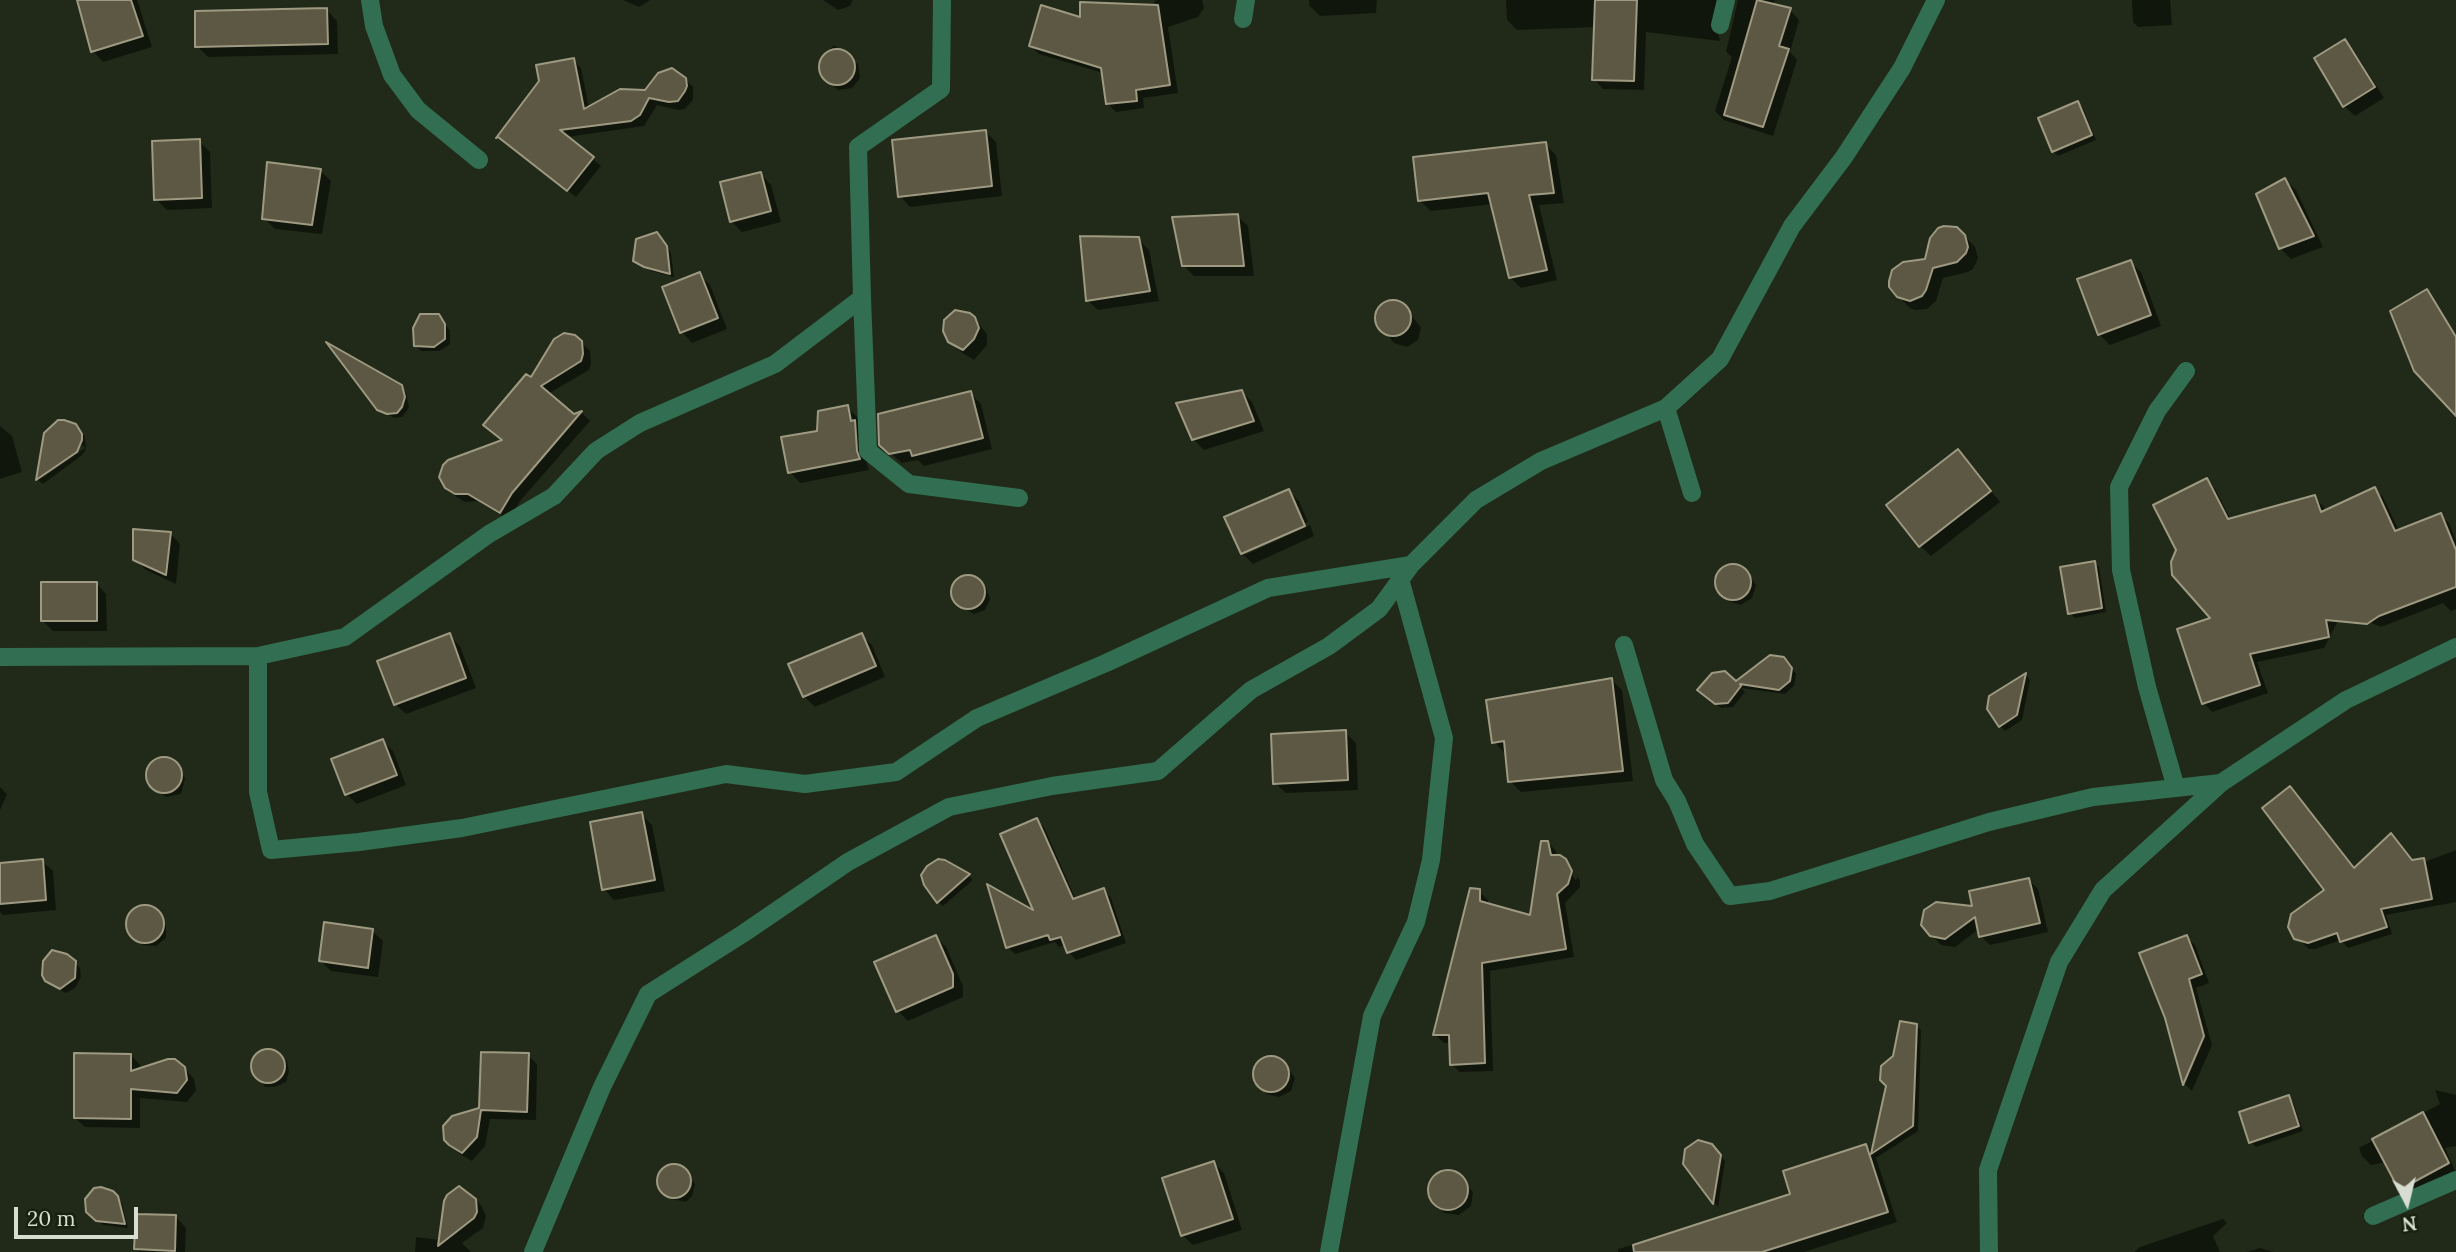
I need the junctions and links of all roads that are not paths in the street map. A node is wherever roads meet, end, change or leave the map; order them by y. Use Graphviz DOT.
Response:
graph roads {
  1 [pos="370,0"];
  2 [pos="942,0"];
  3 [pos="1246,0"];
  4 [pos="1726,0"];
  5 [pos="1936,0"];
  6 [pos="1243,19"];
  7 [pos="1720,25"];
  8 [pos="479,160"];
  9 [pos="862,298"];
  10 [pos="2186,371"];
  11 [pos="1666,408"];
  12 [pos="1692,493"];
  13 [pos="1018,498"];
  14 [pos="1406,572"];
  15 [pos="1624,645"];
  16 [pos="2456,647"];
  17 [pos="258,656"];
  18 [pos="0,657"];
  19 [pos="2221,783"];
  20 [pos="2176,788"];
  21 [pos="2456,1180"];
  22 [pos="2373,1216"];
  23 [pos="533,1252"];
  24 [pos="1329,1252"];
  25 [pos="1989,1252"];
  1 -- 8 [label="street"];
  2 -- 9 [label="street"];
  3 -- 6 [label="street"];
  4 -- 7 [label="street"];
  5 -- 11 [label="street"];
  9 -- 13 [label="street"];
  9 -- 17 [label="street"];
  10 -- 20 [label="street"];
  11 -- 12 [label="street"];
  11 -- 14 [label="street"];
  14 -- 17 [label="street"];
  14 -- 23 [label="street"];
  14 -- 24 [label="street"];
  15 -- 20 [label="street"];
  16 -- 19 [label="street"];
  17 -- 18 [label="street"];
  19 -- 20 [label="street"];
  19 -- 25 [label="street"];
  21 -- 22 [label="street"];
}
